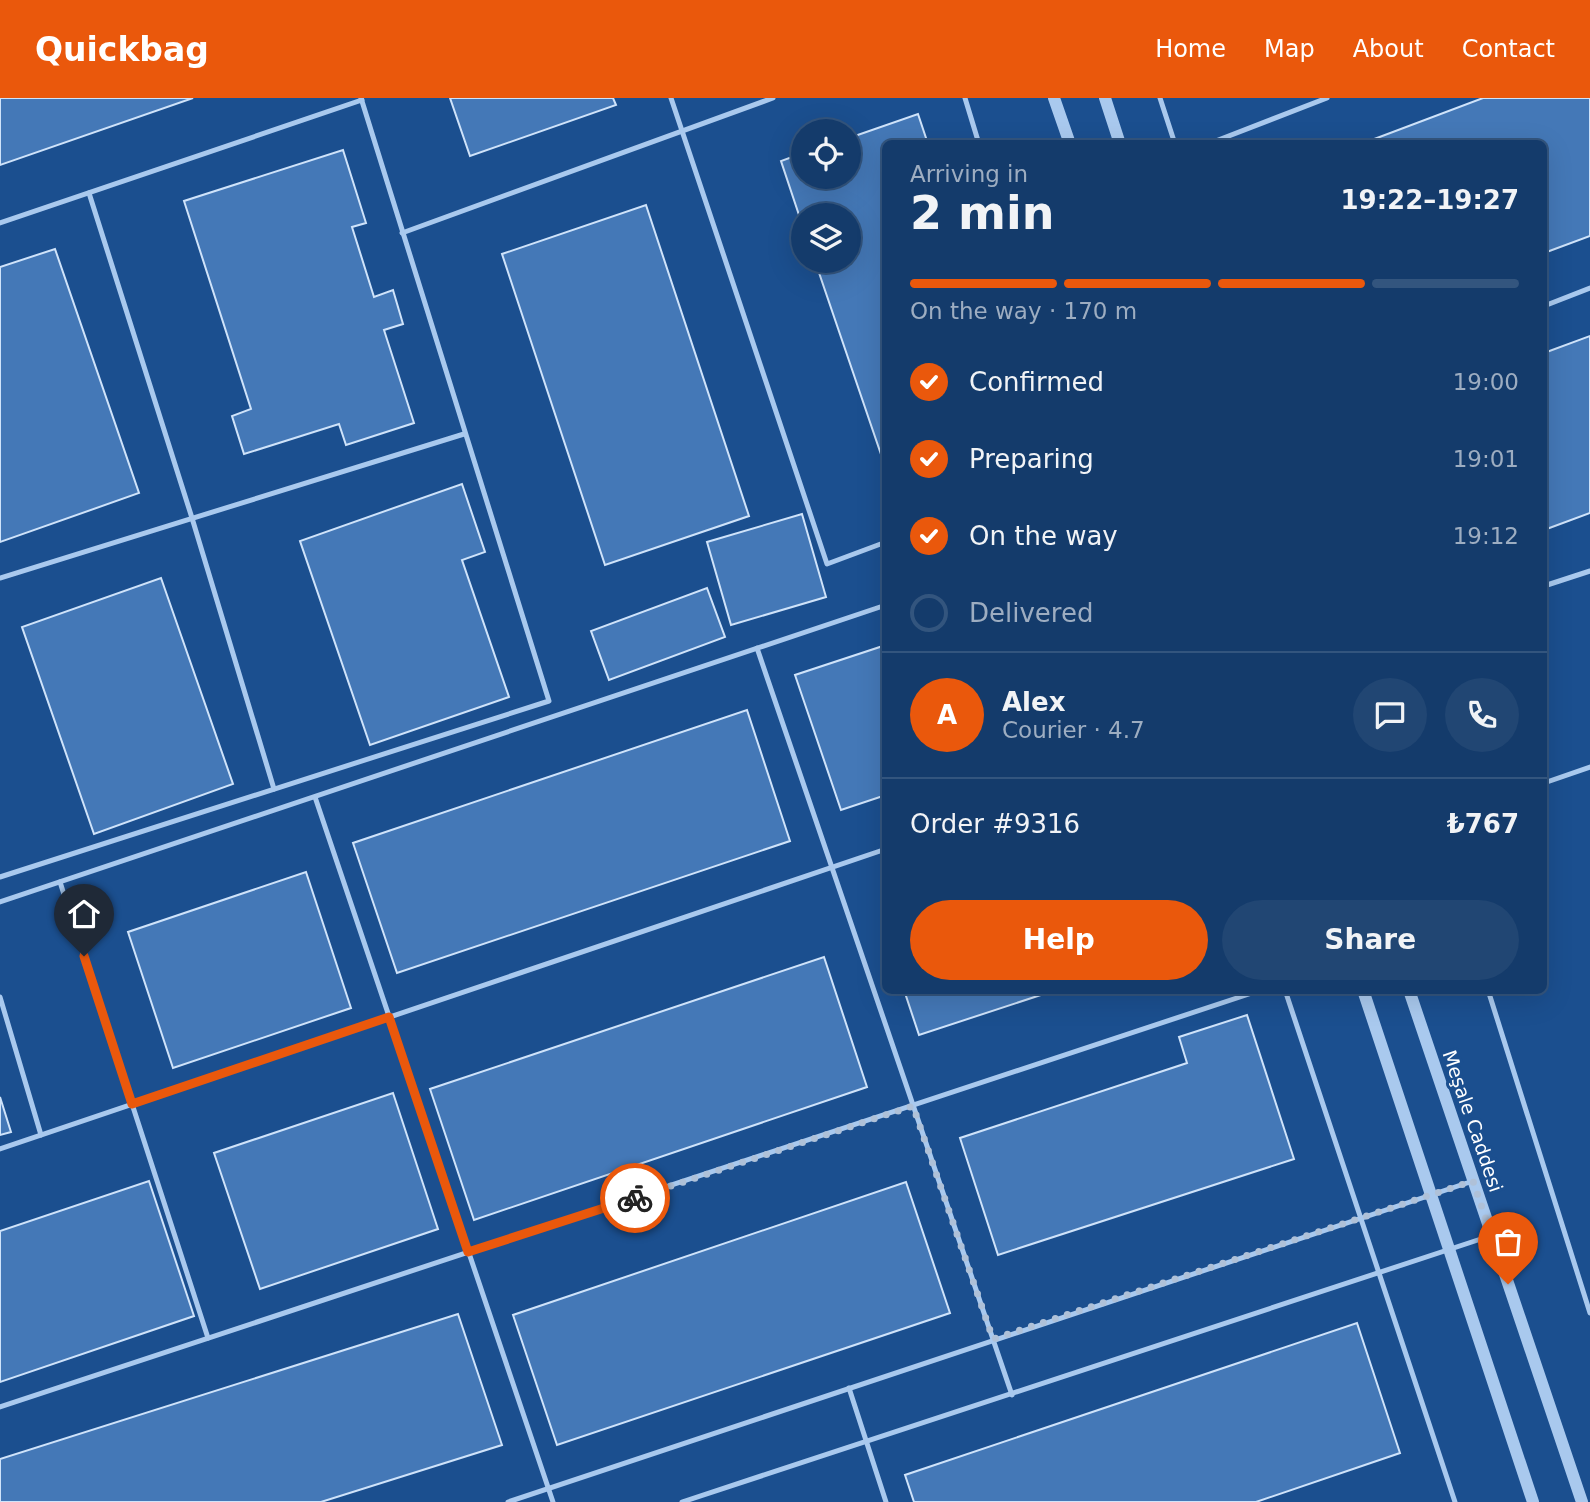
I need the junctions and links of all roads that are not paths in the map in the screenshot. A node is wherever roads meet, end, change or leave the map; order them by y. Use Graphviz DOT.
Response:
graph roads {
  1 [pos="671,98"];
  2 [pos="774,98"];
  3 [pos="965,98"];
  4 [pos="1054,98"];
  5 [pos="1105,98"];
  6 [pos="1160,98"];
  7 [pos="1327,98"];
  8 [pos="361,99"];
  9 [pos="682,131"];
  10 [pos="978,140"];
  11 [pos="1069,140"];
  12 [pos="1119,140"];
  13 [pos="1174,140"];
  14 [pos="1218,140"];
  15 [pos="89,193"];
  16 [pos="0,223"];
  17 [pos="402,233"];
  18 [pos="1590,288"];
  19 [pos="1547,305"];
  20 [pos="464,434"];
  21 [pos="192,518"];
  22 [pos="882,543"];
  23 [pos="1590,571"];
  24 [pos="0,578"];
  25 [pos="1547,585"];
  26 [pos="882,607"];
  27 [pos="757,648"];
  28 [pos="1590,767"];
  29 [pos="1547,782"];
  30 [pos="274,789"];
  31 [pos="315,797"];
  32 [pos="882,850"];
  33 [pos="832,867"];
  34 [pos="0,877"];
  35 [pos="60,882"];
  36 [pos="0,902"];
  37 [pos="1249,994"];
  38 [pos="1286,994"];
  39 [pos="1364,994"];
  40 [pos="1410,994"];
  41 [pos="1489,994"];
  42 [pos="0,997"];
  43 [pos="389,1017"];
  44 [pos="132,1104"];
  45 [pos="913,1106"];
  46 [pos="41,1135"];
  47 [pos="0,1149"];
  48 [pos="1473,1181"];
  49 [pos="1431,1195"];
  50 [pos="1361,1218"];
  51 [pos="1492,1235"];
  52 [pos="1449,1249"];
  53 [pos="468,1252"];
  54 [pos="1379,1272"];
  55 [pos="1590,1311"];
  56 [pos="208,1338"];
  57 [pos="993,1339"];
  58 [pos="849,1388"];
  59 [pos="1012,1395"];
  60 [pos="0,1407"];
  61 [pos="866,1441"];
  62 [pos="548,1489"];
  63 [pos="508,1502"];
  64 [pos="553,1502"];
  65 [pos="682,1502"];
  66 [pos="886,1502"];
  67 [pos="1453,1502"];
  68 [pos="1533,1502"];
  69 [pos="1582,1502"];
  1 -- 9 [label="lane"];
  2 -- 9 [label="lane"];
  3 -- 10 [label="lane"];
  4 -- 11 [label="street"];
  5 -- 12 [label="street"];
  6 -- 13 [label="lane"];
  7 -- 14 [label="lane"];
  8 -- 15 [label="lane"];
  8 -- 17 [label="lane"];
  9 -- 17 [label="lane"];
  9 -- 22 [label="lane"];
  15 -- 16 [label="lane"];
  15 -- 21 [label="lane"];
  17 -- 20 [label="lane"];
  18 -- 19 [label="lane"];
  20 -- 21 [label="lane"];
  20 -- 30 [label="lane"];
  21 -- 24 [label="lane"];
  21 -- 30 [label="lane"];
  23 -- 25 [label="lane"];
  26 -- 27 [label="lane"];
  27 -- 31 [label="lane"];
  27 -- 33 [label="lane"];
  28 -- 29 [label="lane"];
  30 -- 34 [label="lane"];
  31 -- 35 [label="lane"];
  31 -- 43 [label="lane"];
  32 -- 33 [label="lane"];
  33 -- 43 [label="lane"];
  33 -- 45 [label="lane"];
  35 -- 36 [label="lane"];
  35 -- 44 [label="lane"];
  37 -- 45 [label="lane"];
  38 -- 50 [label="lane"];
  39 -- 49 [label="street"];
  40 -- 48 [label="street, Meşale Caddesi"];
  41 -- 55 [label="lane"];
  42 -- 46 [label="lane"];
  43 -- 44 [label="lane"];
  43 -- 53 [label="lane"];
  44 -- 46 [label="lane"];
  44 -- 56 [label="lane"];
  45 -- 53 [label="lane"];
  45 -- 57 [label="lane"];
  46 -- 47 [label="lane"];
  48 -- 49 [label="lane"];
  48 -- 51 [label="street, Meşale Caddesi"];
  49 -- 50 [label="lane"];
  49 -- 52 [label="street"];
  50 -- 54 [label="lane"];
  50 -- 57 [label="lane"];
  51 -- 52 [label="lane"];
  51 -- 69 [label="street, Meşale Caddesi"];
  52 -- 54 [label="lane"];
  52 -- 68 [label="street"];
  53 -- 56 [label="lane"];
  53 -- 62 [label="lane"];
  54 -- 59 [label="lane"];
  54 -- 67 [label="lane"];
  56 -- 60 [label="lane"];
  57 -- 58 [label="lane"];
  57 -- 59 [label="lane"];
  58 -- 61 [label="lane"];
  58 -- 62 [label="lane"];
  59 -- 61 [label="lane"];
  61 -- 65 [label="lane"];
  61 -- 66 [label="lane"];
  62 -- 63 [label="lane"];
  62 -- 64 [label="lane"];
}
